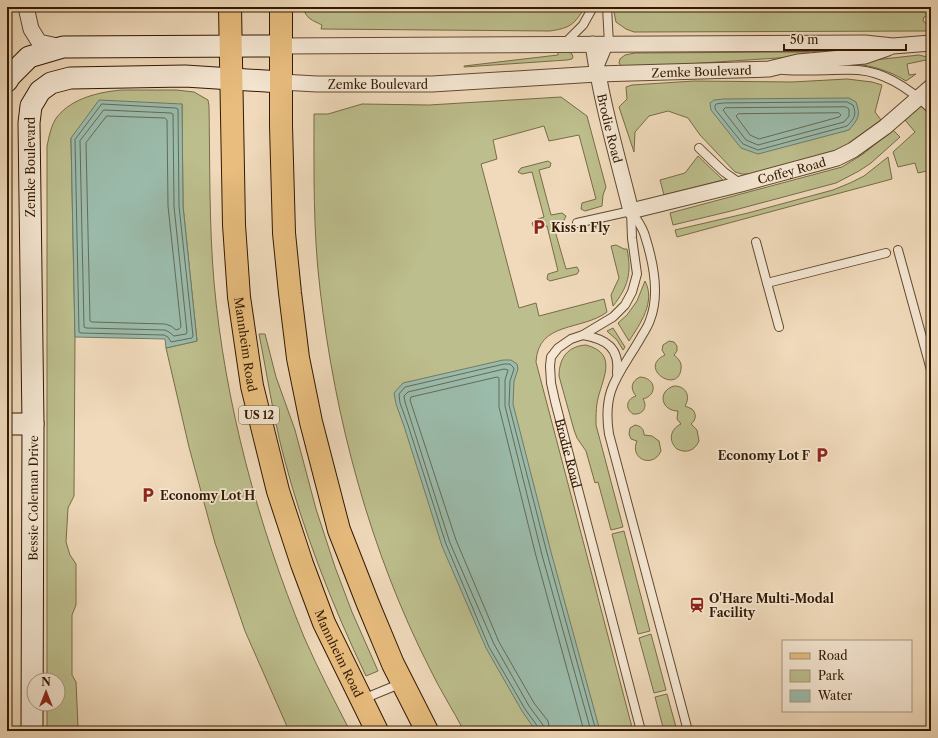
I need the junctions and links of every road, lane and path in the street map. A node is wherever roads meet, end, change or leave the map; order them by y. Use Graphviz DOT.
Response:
graph roads {
  1 [pos="26,7"];
  2 [pos="230,7"];
  3 [pos="281,7"];
  4 [pos="593,7"];
  5 [pos="607,7"];
  6 [pos="931,43"];
  7 [pos="593,44"];
  8 [pos="609,44"];
  9 [pos="563,45"];
  10 [pos="230,46"];
  11 [pos="281,46"];
  12 [pos="893,46"];
  13 [pos="63,47"];
  14 [pos="769,69"];
  15 [pos="597,74"];
  16 [pos="231,79"];
  17 [pos="7,82"];
  18 [pos="281,82"];
  19 [pos="931,87"];
  20 [pos="919,97"];
  21 [pos="931,109"];
  22 [pos="699,148"];
  23 [pos="740,184"];
  24 [pos="631,211"];
  25 [pos="576,223"];
  26 [pos="756,242"];
  27 [pos="898,250"];
  28 [pos="886,253"];
  29 [pos="31,266"];
  30 [pos="767,283"];
  31 [pos="779,327"];
  32 [pos="583,335"];
  33 [pos="931,370"];
  34 [pos="617,376"];
  35 [pos="7,424"];
  36 [pos="33,424"];
  37 [pos="403,683"];
  38 [pos="362,700"];
  39 [pos="32,731"];
  40 [pos="377,731"];
  41 [pos="427,731"];
  42 [pos="641,731"];
  43 [pos="688,731"];
  1 -- 13 [label="street"];
  2 -- 10 [label="main road, Mannheim Road / US 12"];
  3 -- 11 [label="main road"];
  4 -- 9 [label="lane"];
  5 -- 8 [label="lane"];
  6 -- 12 [label="street, Zemke Boulevard"];
  7 -- 8 [label="street, Zemke Boulevard"];
  7 -- 9 [label="street, Zemke Boulevard"];
  7 -- 15 [label="street, Brodie Road"];
  8 -- 12 [label="street, Zemke Boulevard"];
  8 -- 15 [label="lane"];
  9 -- 11 [label="street, Zemke Boulevard"];
  10 -- 11 [label="street, Zemke Boulevard"];
  10 -- 13 [label="street, Zemke Boulevard"];
  10 -- 16 [label="main road, Mannheim Road / US 12"];
  11 -- 18 [label="main road"];
  12 -- 14 [label="street, Zemke Boulevard"];
  13 -- 17 [label="street, Zemke Boulevard"];
  14 -- 15 [label="street, Zemke Boulevard"];
  14 -- 20 [label="lane"];
  15 -- 18 [label="street, Zemke Boulevard"];
  15 -- 24 [label="street, Brodie Road"];
  16 -- 18 [label="street, Zemke Boulevard"];
  16 -- 29 [label="street, Zemke Boulevard"];
  16 -- 38 [label="main road, Mannheim Road / US 12"];
  18 -- 37 [label="main road"];
  19 -- 20 [label="street, Coffey Road"];
  20 -- 21 [label="lane"];
  20 -- 23 [label="street, Coffey Road"];
  22 -- 23 [label="lane"];
  23 -- 24 [label="street, Coffey Road"];
  24 -- 25 [label="lane"];
  24 -- 32 [label="lane, Brodie Road"];
  24 -- 34 [label="lane, Brodie Road"];
  26 -- 30 [label="lane"];
  27 -- 33 [label="lane"];
  28 -- 30 [label="lane"];
  29 -- 36 [label="street, Bessie Coleman Drive"];
  30 -- 31 [label="lane"];
  32 -- 34 [label="lane"];
  32 -- 42 [label="lane, Brodie Road"];
  34 -- 43 [label="lane, Brodie Road"];
  35 -- 36 [label="street"];
  36 -- 39 [label="street, Bessie Coleman Drive"];
  37 -- 38 [label="lane"];
  37 -- 41 [label="main road"];
  38 -- 40 [label="main road, Mannheim Road / US 12"];
}
